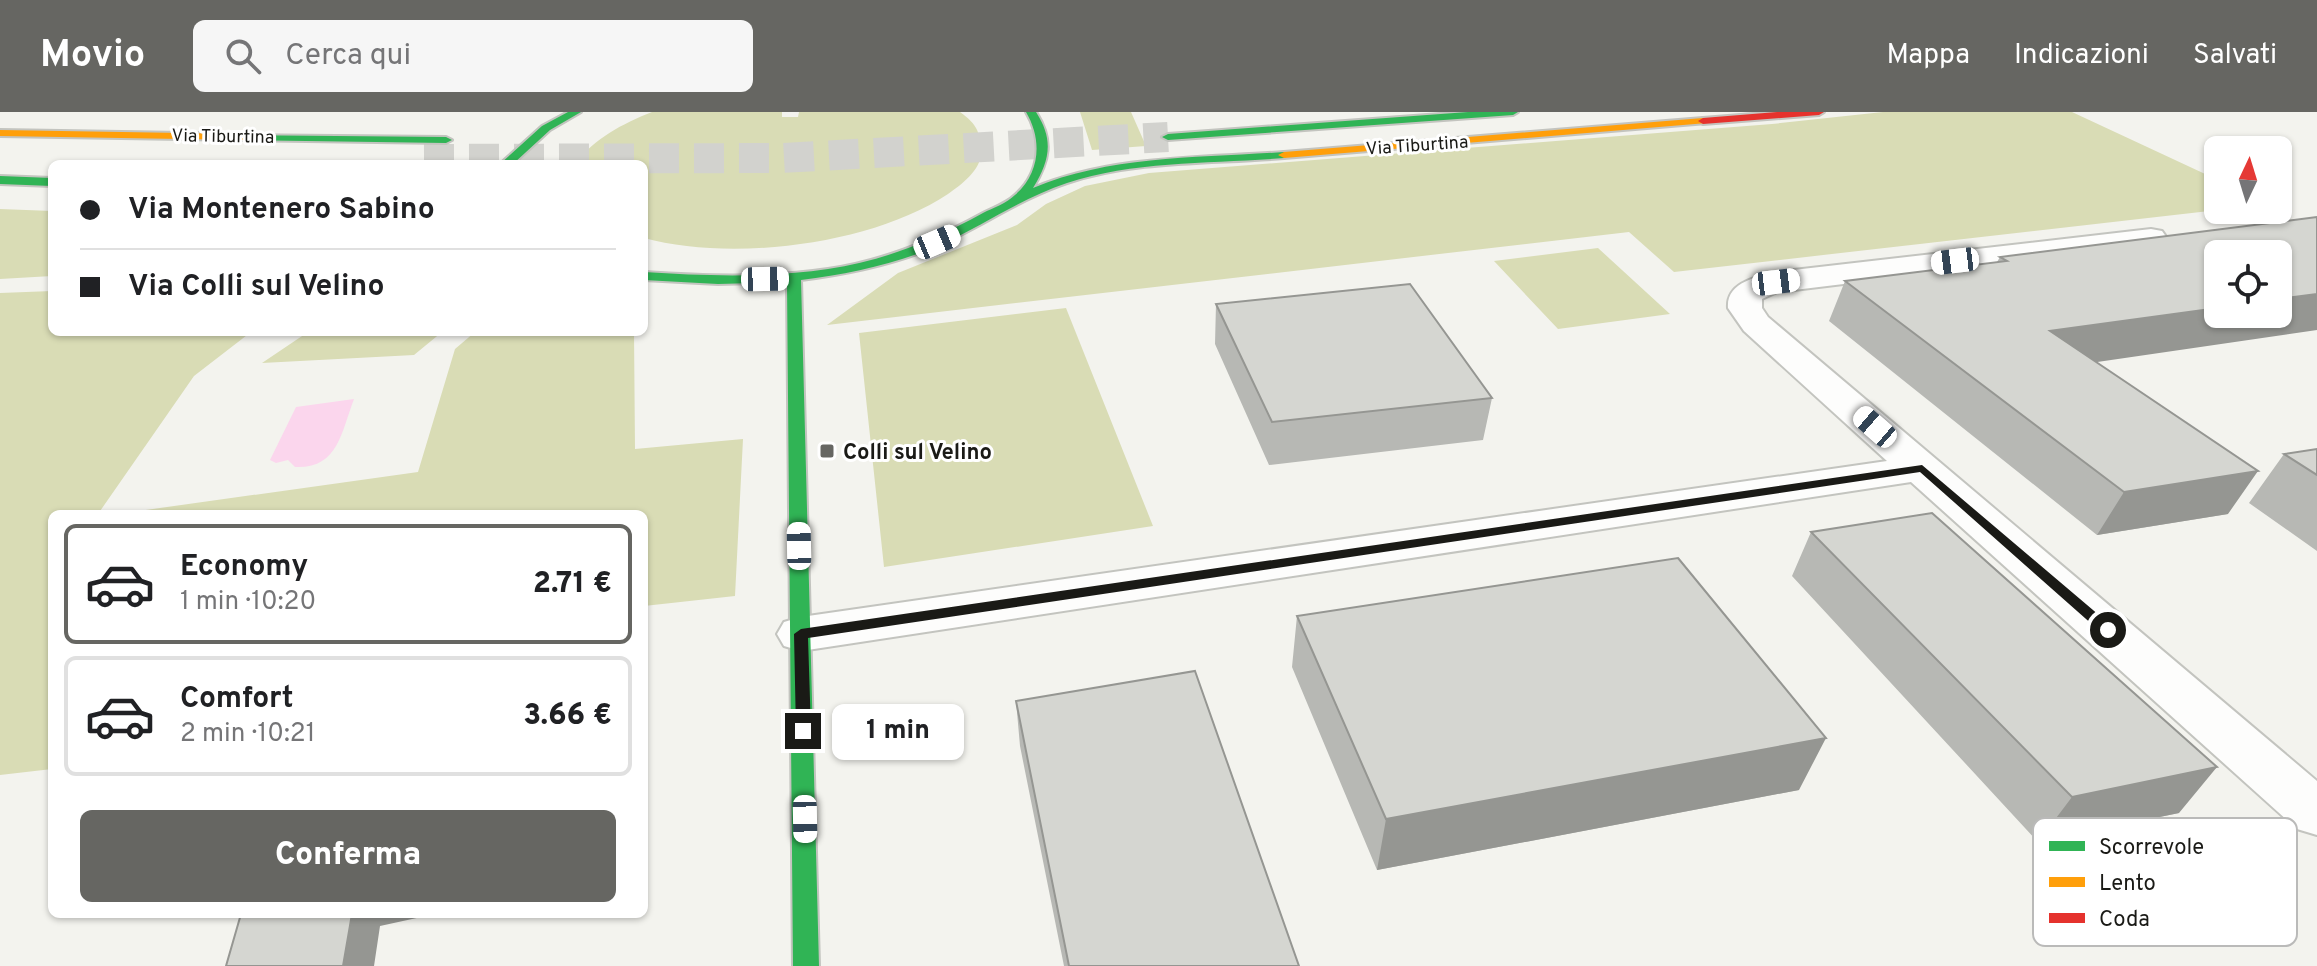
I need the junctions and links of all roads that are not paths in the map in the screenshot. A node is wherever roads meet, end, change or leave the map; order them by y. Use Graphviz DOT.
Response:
graph roads {
  1 [pos="576,112"];
  2 [pos="1031,112"];
  3 [pos="1513,112"];
  4 [pos="1819,112"];
  5 [pos="0,133"];
  6 [pos="1168,137"];
  7 [pos="446,140"];
  8 [pos="510,160"];
  9 [pos="4,181"];
  10 [pos="48,182"];
  11 [pos="1019,199"];
  12 [pos="2192,234"];
  13 [pos="648,276"];
  14 [pos="794,279"];
  15 [pos="1922,468"];
  16 [pos="801,634"];
  17 [pos="2317,813"];
  18 [pos="806,966"];
  1 -- 8 [label="street"];
  2 -- 11 [label="street, Via Tiburtina"];
  3 -- 6 [label="street, Via Tiburtina"];
  4 -- 11 [label="street, Via Tiburtina"];
  5 -- 7 [label="street, Via Tiburtina"];
  9 -- 10 [label="street"];
  11 -- 14 [label="street, Via Tiburtina"];
  12 -- 15 [label="street"];
  13 -- 14 [label="street, Via Tiburtina"];
  14 -- 16 [label="street"];
  15 -- 16 [label="street"];
  15 -- 17 [label="street"];
  16 -- 18 [label="street"];
}
